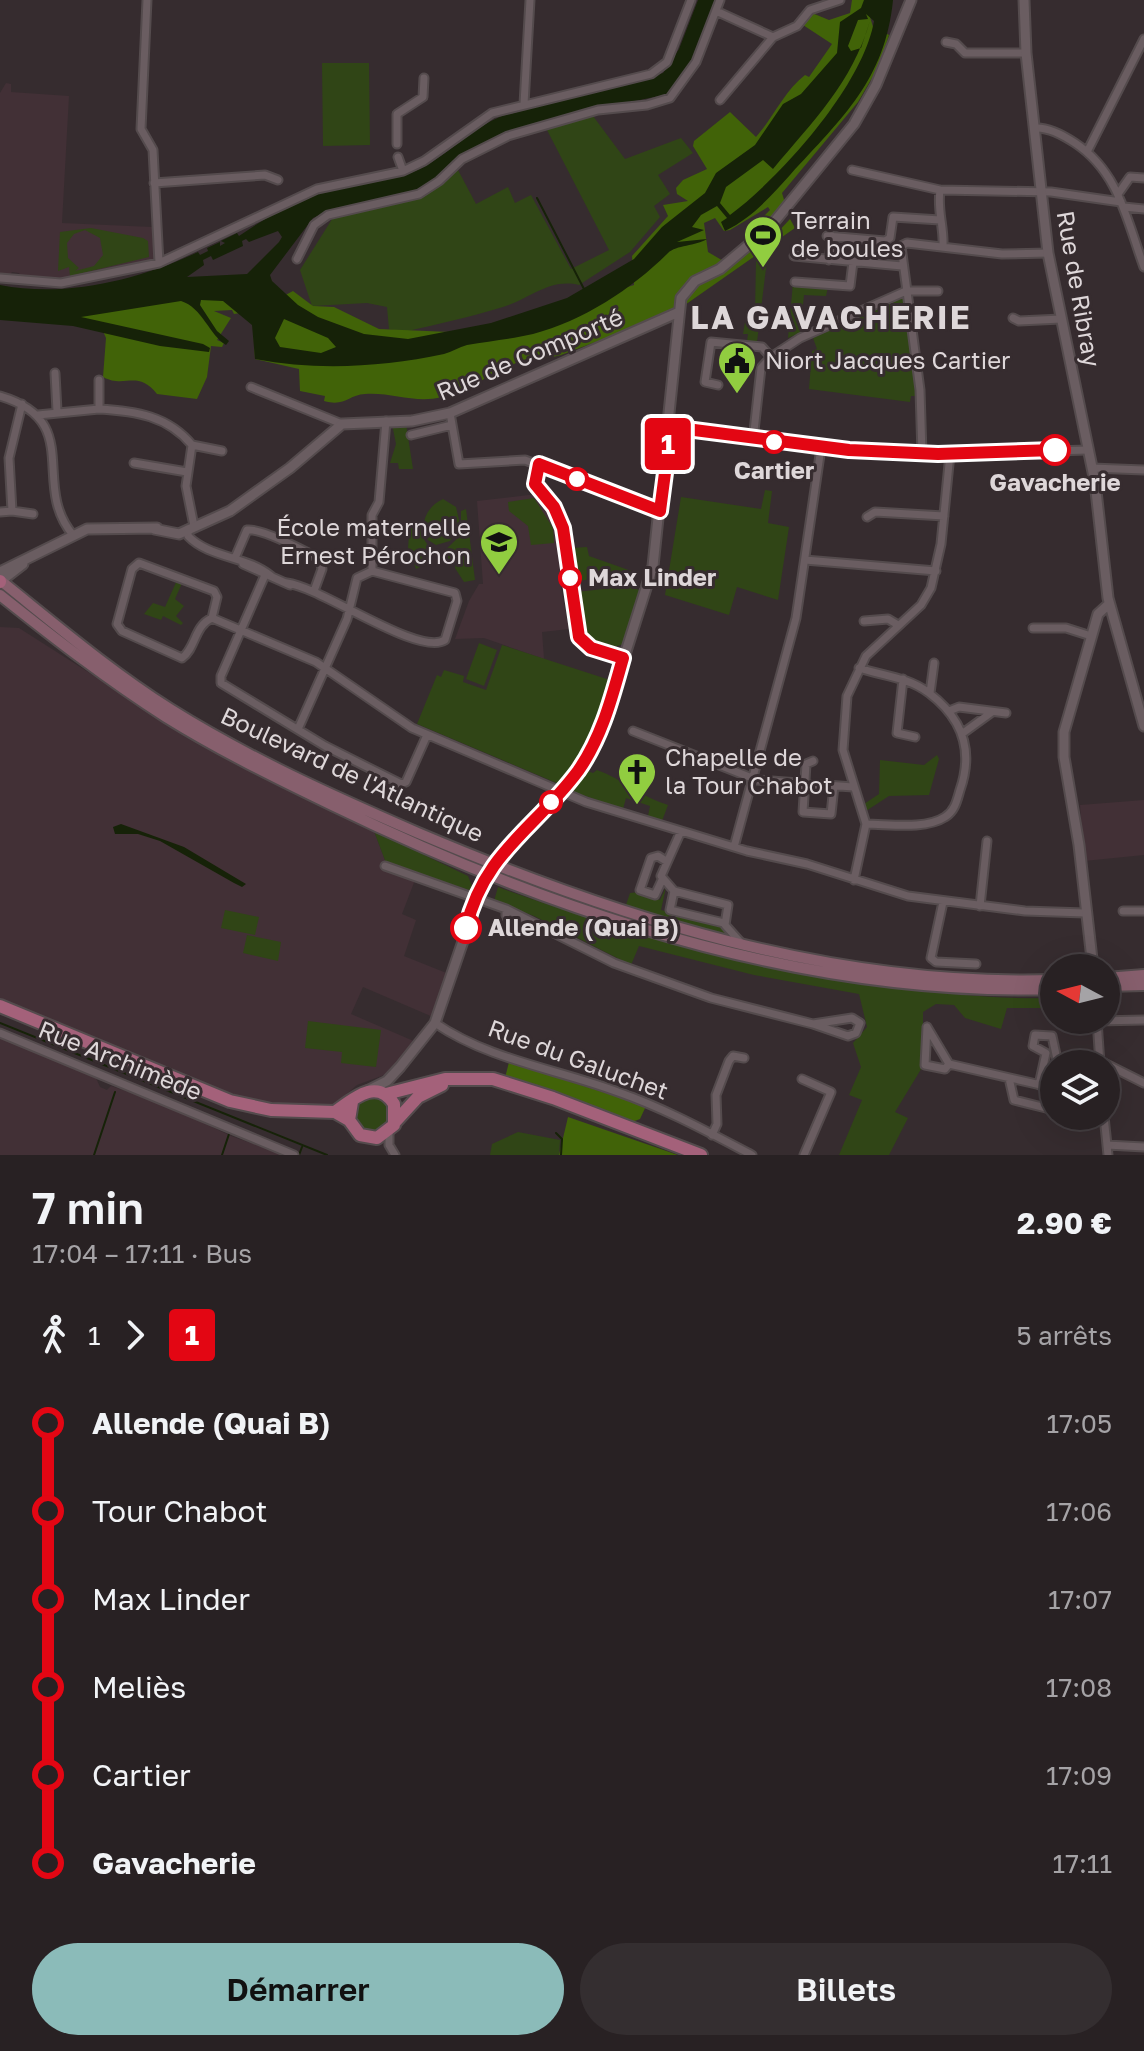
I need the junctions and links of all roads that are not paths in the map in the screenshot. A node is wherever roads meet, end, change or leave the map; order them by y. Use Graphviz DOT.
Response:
graph roads {
  1 [pos="147,0"];
  2 [pos="530,0"];
  3 [pos="691,0"];
  4 [pos="720,0"];
  5 [pos="840,0"];
  6 [pos="911,0"];
  7 [pos="1024,0"];
  8 [pos="716,11"];
  9 [pos="773,37"];
  10 [pos="1144,39"];
  11 [pos="946,42"];
  12 [pos="1026,53"];
  13 [pos="424,78"];
  14 [pos="720,100"];
  15 [pos="524,104"];
  16 [pos="1035,128"];
  17 [pos="397,144"];
  18 [pos="1087,152"];
  19 [pos="398,157"];
  20 [pos="852,170"];
  21 [pos="403,171"];
  22 [pos="1144,178"];
  23 [pos="278,180"];
  24 [pos="154,183"];
  25 [pos="940,190"];
  26 [pos="1041,192"];
  27 [pos="1121,201"];
  28 [pos="1144,209"];
  29 [pos="940,220"];
  30 [pos="943,246"];
  31 [pos="1048,253"];
  32 [pos="794,256"];
  33 [pos="297,259"];
  34 [pos="829,260"];
  35 [pos="853,262"];
  36 [pos="159,263"];
  37 [pos="902,266"];
  38 [pos="1144,267"];
  39 [pos="0,278"];
  40 [pos="795,282"];
  41 [pos="906,291"];
  42 [pos="938,291"];
  43 [pos="679,312"];
  44 [pos="1013,318"];
  45 [pos="1061,319"];
  46 [pos="771,357"];
  47 [pos="55,373"];
  48 [pos="99,380"];
  49 [pos="718,385"];
  50 [pos="251,387"];
  51 [pos="0,396"];
  52 [pos="22,404"];
  53 [pos="99,409"];
  54 [pos="57,411"];
  55 [pos="450,413"];
  56 [pos="38,415"];
  57 [pos="386,420"];
  58 [pos="342,424"];
  59 [pos="452,425"];
  60 [pos="671,427"];
  61 [pos="411,435"];
  62 [pos="753,440"];
  63 [pos="192,445"];
  64 [pos="821,448"];
  65 [pos="1088,450"];
  66 [pos="222,451"];
  67 [pos="922,454"];
  68 [pos="950,454"];
  69 [pos="134,463"];
  70 [pos="539,464"];
  71 [pos="1092,468"];
  72 [pos="1144,470"];
  73 [pos="187,472"];
  74 [pos="12,511"];
  75 [pos="660,511"];
  76 [pos="0,512"];
  77 [pos="33,514"];
  78 [pos="944,516"];
  79 [pos="867,517"];
  80 [pos="191,527"];
  81 [pos="73,535"];
  82 [pos="28,559"];
  83 [pos="237,559"];
  84 [pos="805,560"];
  85 [pos="372,571"];
  86 [pos="936,571"];
  87 [pos="0,572"];
  88 [pos="14,572"];
  89 [pos="268,576"];
  90 [pos="0,582"];
  91 [pos="287,583"];
  92 [pos="314,591"];
  93 [pos="324,597"];
  94 [pos="7,599"];
  95 [pos="1110,608"];
  96 [pos="349,611"];
  97 [pos="212,618"];
  98 [pos="864,621"];
  99 [pos="898,625"];
  100 [pos="1033,628"];
  101 [pos="241,630"];
  102 [pos="1091,636"];
  103 [pos="623,658"];
  104 [pos="934,663"];
  105 [pos="325,668"];
  106 [pos="859,668"];
  107 [pos="903,679"];
  108 [pos="930,693"];
  109 [pos="949,711"];
  110 [pos="992,712"];
  111 [pos="1006,713"];
  112 [pos="1143,719"];
  113 [pos="298,729"];
  114 [pos="633,731"];
  115 [pos="963,733"];
  116 [pos="427,735"];
  117 [pos="915,737"];
  118 [pos="813,761"];
  119 [pos="753,779"];
  120 [pos="804,784"];
  121 [pos="834,786"];
  122 [pos="853,787"];
  123 [pos="561,791"];
  124 [pos="866,824"];
  125 [pos="681,831"];
  126 [pos="987,841"];
  127 [pos="509,846"];
  128 [pos="734,847"];
  129 [pos="666,861"];
  130 [pos="385,866"];
  131 [pos="489,869"];
  132 [pos="647,871"];
  133 [pos="516,873"];
  134 [pos="661,878"];
  135 [pos="854,880"];
  136 [pos="674,891"];
  137 [pos="476,897"];
  138 [pos="943,902"];
  139 [pos="980,906"];
  140 [pos="506,909"];
  141 [pos="1123,911"];
  142 [pos="1144,911"];
  143 [pos="1085,913"];
  144 [pos="724,923"];
  145 [pos="543,926"];
  146 [pos="742,944"];
  147 [pos="1091,954"];
  148 [pos="976,964"];
  149 [pos="1144,975"];
  150 [pos="1120,977"];
  151 [pos="1040,980"];
  152 [pos="1144,985"];
  153 [pos="1120,986"];
  154 [pos="1040,989"];
  155 [pos="0,1006"];
  156 [pos="1144,1020"];
  157 [pos="1120,1021"];
  158 [pos="435,1023"];
  159 [pos="813,1024"];
  160 [pos="0,1033"];
  161 [pos="1040,1050"];
  162 [pos="1055,1050"];
  163 [pos="744,1058"];
  164 [pos="949,1064"];
  165 [pos="1120,1072"];
  166 [pos="1009,1078"];
  167 [pos="802,1079"];
  168 [pos="1040,1080"];
  169 [pos="505,1083"];
  170 [pos="1144,1083"];
  171 [pos="1039,1085"];
  172 [pos="385,1089"];
  173 [pos="352,1102"];
  174 [pos="1040,1106"];
  175 [pos="335,1112"];
  176 [pos="349,1120"];
  177 [pos="392,1126"];
  178 [pos="1105,1130"];
  179 [pos="712,1135"];
  180 [pos="1107,1145"];
  181 [pos="1144,1147"];
  182 [pos="292,1154"];
  183 [pos="395,1155"];
  184 [pos="701,1155"];
  185 [pos="752,1155"];
  186 [pos="804,1155"];
  187 [pos="1108,1155"];
  1 -- 24 [label="street"];
  2 -- 15 [label="street"];
  3 -- 15 [label="street"];
  4 -- 8 [label="street"];
  5 -- 9 [label="street"];
  6 -- 43 [label="street"];
  7 -- 12 [label="street, Rue de Ribray"];
  8 -- 9 [label="street"];
  8 -- 33 [label="street"];
  9 -- 14 [label="street"];
  10 -- 18 [label="street"];
  11 -- 12 [label="street"];
  12 -- 16 [label="street, Rue de Ribray"];
  13 -- 17 [label="street"];
  15 -- 21 [label="street"];
  16 -- 18 [label="street"];
  16 -- 26 [label="street, Rue de Ribray"];
  18 -- 27 [label="street"];
  19 -- 21 [label="street"];
  20 -- 25 [label="street"];
  21 -- 36 [label="street"];
  22 -- 27 [label="street"];
  23 -- 24 [label="street"];
  24 -- 36 [label="street"];
  25 -- 26 [label="street"];
  25 -- 29 [label="street"];
  26 -- 27 [label="street"];
  26 -- 31 [label="street, Rue de Ribray"];
  27 -- 28 [label="street"];
  27 -- 38 [label="street"];
  29 -- 30 [label="street"];
  29 -- 34 [label="street"];
  30 -- 31 [label="street"];
  30 -- 37 [label="street"];
  31 -- 45 [label="street, Rue de Ribray"];
  32 -- 34 [label="street"];
  34 -- 35 [label="street"];
  35 -- 37 [label="street"];
  35 -- 40 [label="street"];
  36 -- 39 [label="street"];
  37 -- 41 [label="street"];
  41 -- 42 [label="street"];
  41 -- 46 [label="street"];
  41 -- 67 [label="street"];
  43 -- 55 [label="street, Rue de Comporté"];
  43 -- 60 [label="street"];
  44 -- 45 [label="street"];
  45 -- 65 [label="street, Rue de Ribray"];
  46 -- 49 [label="street"];
  46 -- 62 [label="street"];
  47 -- 54 [label="street"];
  48 -- 53 [label="street"];
  50 -- 58 [label="street"];
  51 -- 52 [label="street"];
  52 -- 56 [label="street"];
  52 -- 74 [label="street"];
  53 -- 54 [label="street"];
  53 -- 63 [label="street"];
  54 -- 56 [label="street"];
  55 -- 57 [label="street, Rue de Comporté"];
  55 -- 59 [label="street"];
  56 -- 81 [label="street"];
  57 -- 58 [label="street, Rue de Comporté"];
  57 -- 85 [label="street"];
  58 -- 80 [label="street"];
  59 -- 61 [label="street"];
  59 -- 70 [label="street"];
  60 -- 62 [label="street"];
  60 -- 75 [label="street"];
  62 -- 64 [label="street"];
  63 -- 66 [label="street"];
  63 -- 73 [label="street"];
  64 -- 67 [label="street"];
  64 -- 84 [label="street"];
  65 -- 68 [label="street"];
  65 -- 71 [label="street, Rue de Ribray"];
  67 -- 68 [label="street"];
  68 -- 78 [label="street"];
  69 -- 73 [label="street"];
  70 -- 75 [label="street"];
  70 -- 103 [label="street"];
  71 -- 72 [label="street"];
  71 -- 95 [label="street, Rue de Ribray"];
  73 -- 80 [label="street"];
  74 -- 76 [label="street"];
  74 -- 77 [label="street"];
  75 -- 103 [label="street"];
  78 -- 79 [label="street"];
  78 -- 86 [label="street"];
  80 -- 81 [label="street"];
  80 -- 83 [label="street"];
  81 -- 82 [label="street"];
  82 -- 87 [label="street"];
  82 -- 88 [label="street"];
  83 -- 89 [label="street"];
  83 -- 92 [label="street"];
  84 -- 86 [label="street"];
  84 -- 119 [label="street"];
  85 -- 96 [label="street"];
  85 -- 96 [label="street"];
  86 -- 99 [label="street"];
  88 -- 90 [label="street"];
  88 -- 94 [label="street"];
  89 -- 91 [label="street"];
  89 -- 101 [label="street"];
  90 -- 94 [label="main road, Boulevard de l'Atlantique"];
  91 -- 92 [label="street"];
  91 -- 93 [label="street"];
  92 -- 93 [label="street"];
  93 -- 96 [label="street"];
  94 -- 131 [label="main road, Boulevard de l'Atlantique"];
  95 -- 102 [label="street"];
  95 -- 112 [label="street, Rue de Ribray"];
  96 -- 105 [label="street"];
  97 -- 97 [label="street"];
  97 -- 101 [label="street"];
  98 -- 99 [label="street"];
  99 -- 106 [label="street"];
  100 -- 102 [label="street"];
  101 -- 105 [label="street"];
  101 -- 113 [label="street"];
  102 -- 143 [label="street"];
  103 -- 123 [label="street"];
  104 -- 108 [label="street"];
  105 -- 113 [label="street"];
  105 -- 116 [label="street"];
  106 -- 107 [label="street"];
  106 -- 122 [label="street"];
  107 -- 108 [label="street"];
  107 -- 117 [label="street"];
  108 -- 109 [label="street"];
  109 -- 110 [label="street"];
  109 -- 115 [label="street"];
  110 -- 111 [label="street"];
  110 -- 115 [label="street"];
  113 -- 116 [label="street"];
  114 -- 119 [label="street"];
  115 -- 124 [label="street"];
  116 -- 123 [label="street"];
  118 -- 120 [label="street"];
  119 -- 120 [label="street"];
  119 -- 128 [label="street"];
  120 -- 121 [label="street"];
  120 -- 121 [label="street"];
  121 -- 122 [label="street"];
  122 -- 124 [label="street"];
  123 -- 125 [label="street"];
  123 -- 127 [label="street"];
  124 -- 135 [label="street"];
  125 -- 128 [label="street"];
  125 -- 129 [label="street"];
  126 -- 139 [label="street"];
  127 -- 131 [label="street"];
  127 -- 133 [label="street"];
  128 -- 135 [label="street"];
  129 -- 132 [label="street"];
  129 -- 134 [label="street"];
  130 -- 137 [label="street"];
  131 -- 133 [label="main road, Boulevard de l'Atlantique"];
  131 -- 137 [label="street"];
  131 -- 154 [label="main road, Boulevard de l'Atlantique"];
  132 -- 134 [label="street"];
  132 -- 134 [label="street"];
  133 -- 146 [label="main road, Boulevard de l'Atlantique"];
  134 -- 136 [label="street"];
  135 -- 138 [label="street"];
  136 -- 144 [label="street"];
  136 -- 144 [label="street"];
  137 -- 140 [label="street"];
  137 -- 158 [label="street"];
  138 -- 139 [label="street"];
  138 -- 148 [label="street"];
  139 -- 143 [label="street"];
  140 -- 145 [label="street"];
  140 -- 145 [label="street"];
  141 -- 142 [label="street"];
  143 -- 147 [label="street"];
  144 -- 146 [label="street"];
  145 -- 159 [label="street"];
  146 -- 151 [label="main road, Boulevard de l'Atlantique"];
  149 -- 150 [label="main road"];
  152 -- 153 [label="main road"];
  155 -- 175 [label="main road"];
  156 -- 157 [label="street"];
  158 -- 172 [label="street"];
  158 -- 179 [label="street, Rue du Galuchet"];
  159 -- 159 [label="street"];
  160 -- 182 [label="street, Rue Archimède"];
  161 -- 162 [label="street"];
  163 -- 179 [label="street"];
  164 -- 164 [label="street"];
  164 -- 166 [label="street"];
  165 -- 170 [label="street"];
  166 -- 171 [label="street"];
  166 -- 174 [label="street"];
  167 -- 186 [label="street"];
  168 -- 171 [label="street"];
  169 -- 172 [label="main road"];
  169 -- 177 [label="main road"];
  169 -- 184 [label="main road"];
  172 -- 173 [label="main road"];
  172 -- 177 [label="main road"];
  173 -- 175 [label="main road"];
  173 -- 176 [label="main road"];
  175 -- 176 [label="main road"];
  176 -- 177 [label="main road"];
  177 -- 183 [label="street"];
  178 -- 180 [label="street"];
  179 -- 185 [label="street, Rue du Galuchet"];
  180 -- 181 [label="street"];
  180 -- 187 [label="street"];
}
